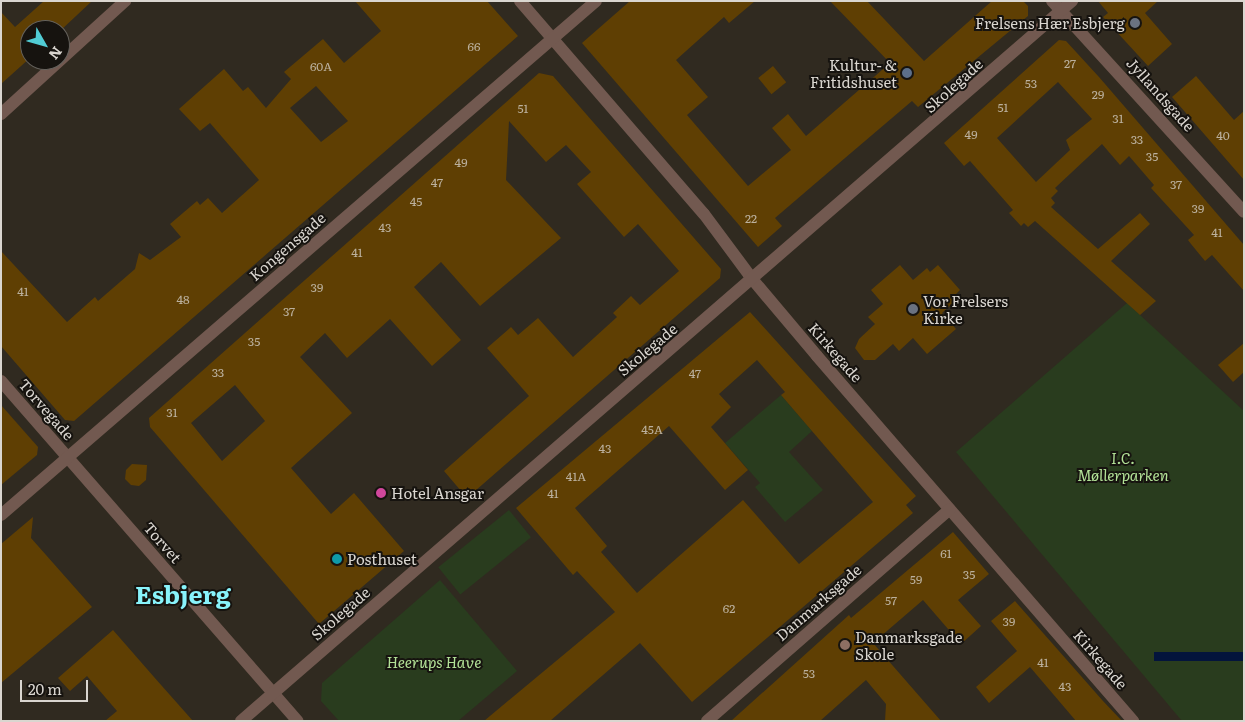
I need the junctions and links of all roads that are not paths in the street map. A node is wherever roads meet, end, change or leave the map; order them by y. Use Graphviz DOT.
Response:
graph roads {
  1 [pos="125,1"];
  2 [pos="596,1"];
  3 [pos="1052,1"];
  4 [pos="523,5"];
  5 [pos="1067,6"];
  6 [pos="552,39"];
  7 [pos="1,114"];
  8 [pos="1244,212"];
  9 [pos="753,280"];
  10 [pos="1,381"];
  11 [pos="68,458"];
  12 [pos="950,509"];
  13 [pos="1,515"];
  14 [pos="274,693"];
  15 [pos="242,721"];
  16 [pos="298,721"];
  17 [pos="706,721"];
  18 [pos="1133,721"];
  1 -- 7 [label="street"];
  2 -- 6 [label="street, Kongensgade"];
  3 -- 5 [label="street, Jyllandsgade"];
  4 -- 6 [label="street, Kirkegade"];
  5 -- 8 [label="street, Jyllandsgade"];
  5 -- 9 [label="street, Skolegade"];
  6 -- 9 [label="street, Kirkegade"];
  6 -- 11 [label="street, Kongensgade"];
  9 -- 12 [label="street, Kirkegade"];
  9 -- 14 [label="street, Skolegade"];
  10 -- 11 [label="street, Torvegade"];
  11 -- 13 [label="street, Kongensgade"];
  11 -- 14 [label="street, Torvet"];
  12 -- 17 [label="street, Danmarksgade"];
  12 -- 18 [label="street, Kirkegade"];
  14 -- 15 [label="street, Skolegade"];
  14 -- 16 [label="street"];
}
